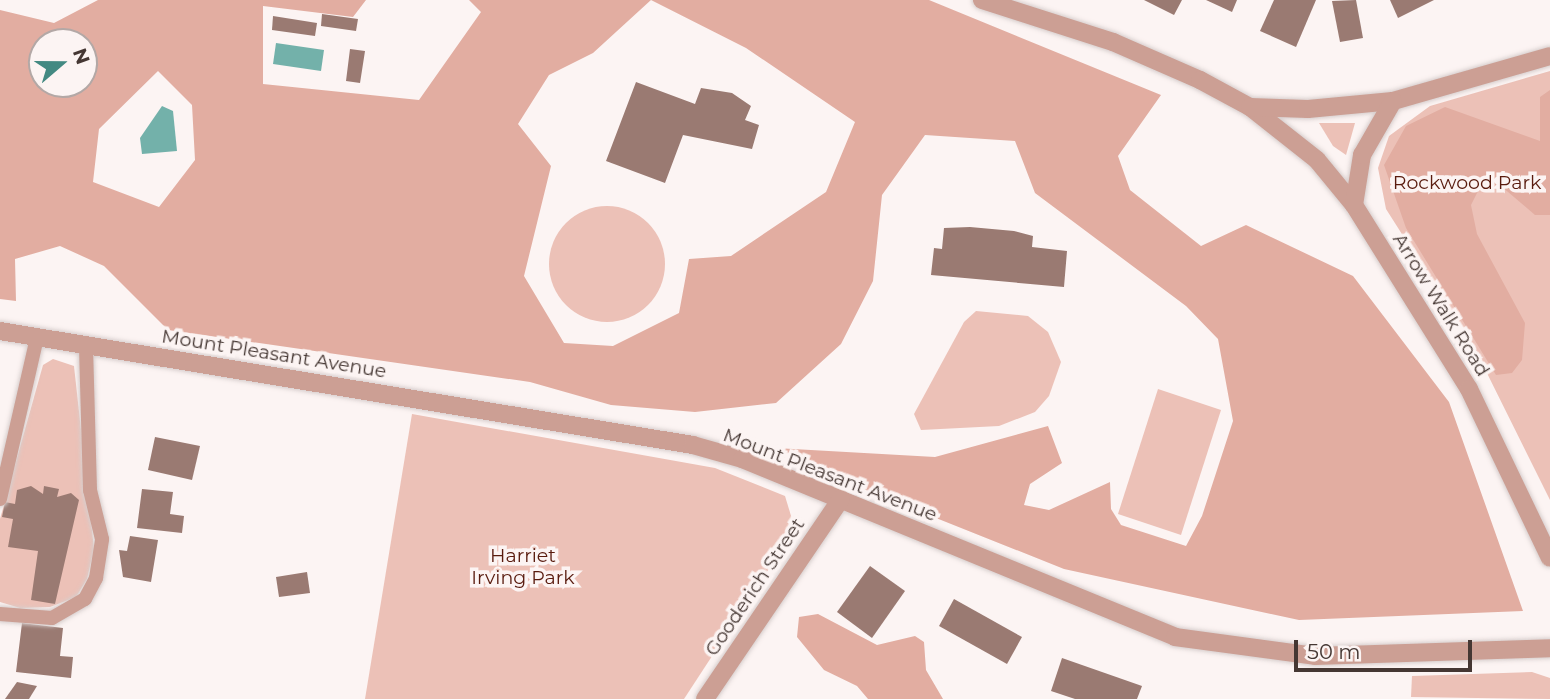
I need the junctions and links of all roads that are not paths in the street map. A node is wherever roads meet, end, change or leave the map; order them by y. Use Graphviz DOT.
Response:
graph roads {
  1 [pos="982,0"];
  2 [pos="1550,55"];
  3 [pos="1392,101"];
  4 [pos="1250,107"];
  5 [pos="1354,205"];
  6 [pos="0,331"];
  7 [pos="37,337"];
  8 [pos="86,345"];
  9 [pos="0,499"];
  10 [pos="841,499"];
  11 [pos="1550,558"];
  12 [pos="0,614"];
  13 [pos="1550,648"];
  14 [pos="706,698"];
  1 -- 4 [label="street"];
  2 -- 3 [label="street"];
  3 -- 4 [label="street"];
  3 -- 5 [label="street"];
  4 -- 5 [label="street, Arrow Walk Road"];
  5 -- 11 [label="street, Arrow Walk Road"];
  6 -- 7 [label="street, Mount Pleasant Avenue"];
  7 -- 8 [label="street, Mount Pleasant Avenue"];
  7 -- 9 [label="lane"];
  8 -- 10 [label="street, Mount Pleasant Avenue"];
  8 -- 12 [label="lane"];
  10 -- 13 [label="street, Mount Pleasant Avenue"];
  10 -- 14 [label="street, Gooderich Street"];
}
